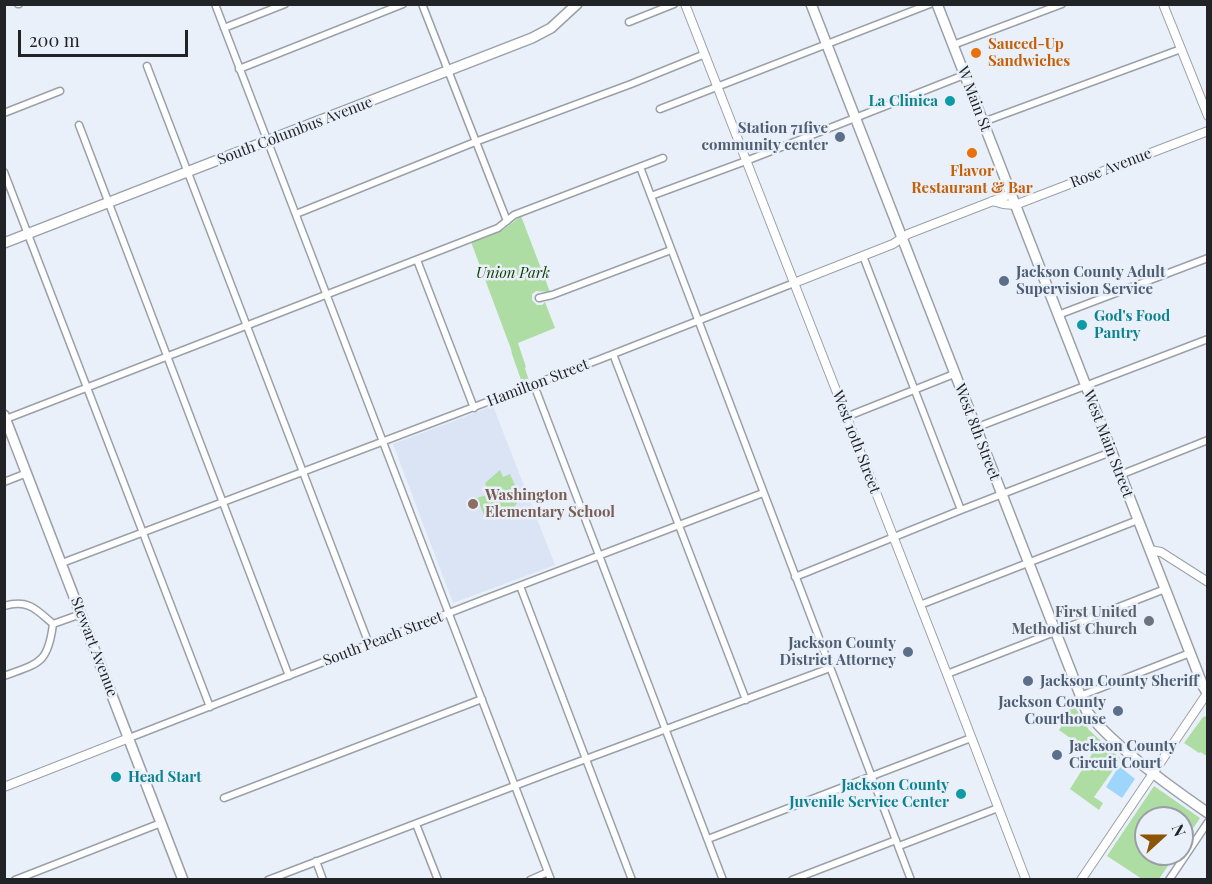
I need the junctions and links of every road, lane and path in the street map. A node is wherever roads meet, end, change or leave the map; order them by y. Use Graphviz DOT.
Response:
graph roads {
  1 [pos="215,4"];
  2 [pos="285,4"];
  3 [pos="403,4"];
  4 [pos="422,4"];
  5 [pos="577,4"];
  6 [pos="674,4"];
  7 [pos="685,4"];
  8 [pos="811,4"];
  9 [pos="930,4"];
  10 [pos="937,4"];
  11 [pos="1062,4"];
  12 [pos="1163,4"];
  13 [pos="629,22"];
  14 [pos="224,28"];
  15 [pos="953,45"];
  16 [pos="827,46"];
  17 [pos="1181,49"];
  18 [pos="705,54"];
  19 [pos="147,66"];
  20 [pos="239,69"];
  21 [pos="448,71"];
  22 [pos="964,75"];
  23 [pos="718,86"];
  24 [pos="60,91"];
  25 [pos="660,109"];
  26 [pos="1207,112"];
  27 [pos="4,113"];
  28 [pos="855,117"];
  29 [pos="983,122"];
  30 [pos="79,125"];
  31 [pos="1208,131"];
  32 [pos="268,141"];
  33 [pos="475,142"];
  34 [pos="663,158"];
  35 [pos="747,161"];
  36 [pos="640,167"];
  37 [pos="4,172"];
  38 [pos="188,172"];
  39 [pos="1011,194"];
  40 [pos="651,196"];
  41 [pos="992,201"];
  42 [pos="108,203"];
  43 [pos="1015,205"];
  44 [pos="296,214"];
  45 [pos="507,221"];
  46 [pos="28,234"];
  47 [pos="901,239"];
  48 [pos="4,243"];
  49 [pos="672,250"];
  50 [pos="863,256"];
  51 [pos="1208,258"];
  52 [pos="417,260"];
  53 [pos="794,283"];
  54 [pos="327,294"];
  55 [pos="539,298"];
  56 [pos="1058,315"];
  57 [pos="699,321"];
  58 [pos="247,325"];
  59 [pos="1208,339"];
  60 [pos="613,354"];
  61 [pos="167,355"];
  62 [pos="954,374"];
  63 [pos="534,385"];
  64 [pos="1086,386"];
  65 [pos="86,387"];
  66 [pos="913,389"];
  67 [pos="474,408"];
  68 [pos="5,417"];
  69 [pos="846,417"];
  70 [pos="975,428"];
  71 [pos="1208,440"];
  72 [pos="384,442"];
  73 [pos="1111,452"];
  74 [pos="303,472"];
  75 [pos="27,473"];
  76 [pos="1120,475"];
  77 [pos="4,482"];
  78 [pos="763,493"];
  79 [pos="1001,494"];
  80 [pos="224,502"];
  81 [pos="961,510"];
  82 [pos="1138,520"];
  83 [pos="678,525"];
  84 [pos="143,534"];
  85 [pos="893,538"];
  86 [pos="1150,550"];
  87 [pos="599,555"];
  88 [pos="62,563"];
  89 [pos="1028,563"];
  90 [pos="795,577"];
  91 [pos="1208,582"];
  92 [pos="520,586"];
  93 [pos="1165,589"];
  94 [pos="920,605"];
  95 [pos="4,606"];
  96 [pos="449,613"];
  97 [pos="81,614"];
  98 [pos="53,624"];
  99 [pos="1055,632"];
  100 [pos="369,645"];
  101 [pos="1190,653"];
  102 [pos="830,668"];
  103 [pos="947,674"];
  104 [pos="4,676"];
  105 [pos="289,676"];
  106 [pos="1207,693"];
  107 [pos="1080,696"];
  108 [pos="482,699"];
  109 [pos="746,700"];
  110 [pos="210,707"];
  111 [pos="666,730"];
  112 [pos="129,738"];
  113 [pos="971,738"];
  114 [pos="586,759"];
  115 [pos="1153,773"];
  116 [pos="872,776"];
  117 [pos="516,786"];
  118 [pos="4,787"];
  119 [pos="224,798"];
  120 [pos="998,808"];
  121 [pos="1208,813"];
  122 [pos="1208,822"];
  123 [pos="161,823"];
  124 [pos="416,824"];
  125 [pos="708,839"];
  126 [pos="898,843"];
  127 [pos="316,861"];
  128 [pos="550,876"];
  129 [pos="15,879"];
  130 [pos="183,879"];
  131 [pos="268,879"];
  132 [pos="323,879"];
  133 [pos="438,879"];
  134 [pos="530,879"];
  135 [pos="632,879"];
  136 [pos="723,879"];
  137 [pos="792,879"];
  138 [pos="911,879"];
  139 [pos="1026,879"];
  140 [pos="1081,879"];
  141 [pos="1169,879"];
  1 -- 14 [label="street"];
  2 -- 14 [label="street"];
  3 -- 20 [label="street"];
  4 -- 21 [label="street"];
  5 -- 21 [label="main road, South Columbus Avenue"];
  6 -- 13 [label="street"];
  7 -- 18 [label="street, West 10th Street"];
  8 -- 16 [label="main road, West 8th Street"];
  9 -- 16 [label="street"];
  10 -- 15 [label="main road, W Main St"];
  11 -- 15 [label="street"];
  12 -- 17 [label="street"];
  14 -- 20 [label="street"];
  15 -- 22 [label="main road, W Main St"];
  16 -- 23 [label="street"];
  16 -- 28 [label="main road, West 8th Street"];
  17 -- 26 [label="street"];
  17 -- 29 [label="street"];
  18 -- 23 [label="street, West 10th Street"];
  18 -- 33 [label="street"];
  19 -- 38 [label="street"];
  20 -- 32 [label="street"];
  21 -- 32 [label="main road, South Columbus Avenue"];
  21 -- 33 [label="street"];
  22 -- 28 [label="street"];
  22 -- 29 [label="main road, W Main St"];
  23 -- 25 [label="street"];
  23 -- 35 [label="street, West 10th Street"];
  24 -- 27 [label="street"];
  28 -- 35 [label="street"];
  28 -- 47 [label="main road, West 8th Street"];
  29 -- 39 [label="main road, W Main St"];
  30 -- 42 [label="street"];
  31 -- 43 [label="street, Rose Avenue"];
  32 -- 38 [label="main road, South Columbus Avenue"];
  32 -- 44 [label="street"];
  33 -- 44 [label="street"];
  33 -- 45 [label="street"];
  34 -- 36 [label="street"];
  35 -- 40 [label="street"];
  35 -- 53 [label="street, West 10th Street"];
  36 -- 40 [label="street"];
  36 -- 45 [label="street"];
  37 -- 46 [label="street"];
  38 -- 42 [label="main road, South Columbus Avenue"];
  38 -- 58 [label="street"];
  39 -- 41 [label="street, Hamilton Street"];
  39 -- 43 [label="main road, West Main Street"];
  40 -- 49 [label="street"];
  41 -- 43 [label="street"];
  41 -- 47 [label="street, Hamilton Street"];
  42 -- 46 [label="main road, South Columbus Avenue"];
  42 -- 61 [label="street"];
  43 -- 56 [label="main road, West Main Street"];
  44 -- 54 [label="street"];
  45 -- 52 [label="street"];
  46 -- 48 [label="main road, South Columbus Avenue"];
  46 -- 65 [label="street"];
  47 -- 50 [label="street, Hamilton Street"];
  47 -- 62 [label="main road, West 8th Street"];
  49 -- 55 [label="street"];
  49 -- 57 [label="street"];
  50 -- 53 [label="street, Hamilton Street"];
  50 -- 66 [label="street"];
  51 -- 56 [label="street"];
  52 -- 54 [label="street"];
  52 -- 67 [label="street"];
  53 -- 57 [label="street, Hamilton Street"];
  53 -- 69 [label="street, West 10th Street"];
  54 -- 58 [label="street"];
  54 -- 72 [label="street"];
  56 -- 64 [label="main road, West Main Street"];
  57 -- 60 [label="street, Hamilton Street"];
  57 -- 78 [label="street"];
  58 -- 61 [label="street"];
  58 -- 74 [label="street"];
  59 -- 64 [label="street"];
  60 -- 63 [label="street, Hamilton Street"];
  60 -- 83 [label="street"];
  61 -- 65 [label="street"];
  61 -- 80 [label="street"];
  62 -- 66 [label="street"];
  62 -- 70 [label="main road, West 8th Street"];
  63 -- 67 [label="street, Hamilton Street"];
  63 -- 87 [label="street"];
  64 -- 70 [label="street"];
  64 -- 73 [label="main road, West Main Street"];
  65 -- 68 [label="street"];
  65 -- 84 [label="street"];
  66 -- 69 [label="street"];
  66 -- 81 [label="street"];
  67 -- 72 [label="street, Hamilton Street"];
  68 -- 75 [label="main road, Stewart Avenue"];
  69 -- 85 [label="street, West 10th Street"];
  70 -- 79 [label="main road, West 8th Street"];
  71 -- 76 [label="street"];
  72 -- 74 [label="street, Hamilton Street"];
  72 -- 96 [label="street"];
  73 -- 76 [label="main road, West Main Street"];
  73 -- 79 [label="street"];
  74 -- 80 [label="street, Hamilton Street"];
  74 -- 100 [label="street"];
  75 -- 77 [label="street"];
  75 -- 88 [label="main road, Stewart Avenue"];
  76 -- 82 [label="main road, West Main Street"];
  78 -- 83 [label="street, South Peach Street"];
  78 -- 90 [label="street"];
  79 -- 81 [label="street"];
  79 -- 89 [label="main road, West 8th Street"];
  80 -- 84 [label="street, Hamilton Street"];
  80 -- 105 [label="street"];
  81 -- 85 [label="street"];
  82 -- 86 [label="main road, West Main Street"];
  82 -- 89 [label="street"];
  83 -- 87 [label="street, South Peach Street"];
  83 -- 109 [label="street"];
  84 -- 88 [label="street, Hamilton Street"];
  84 -- 110 [label="street"];
  85 -- 90 [label="street"];
  85 -- 94 [label="street, West 10th Street"];
  86 -- 91 [label="street"];
  86 -- 93 [label="main road, West Main Street"];
  87 -- 92 [label="street, South Peach Street"];
  87 -- 111 [label="street"];
  88 -- 97 [label="main road, Stewart Avenue"];
  89 -- 94 [label="street"];
  89 -- 99 [label="main road, West 8th Street"];
  90 -- 102 [label="street"];
  92 -- 96 [label="street, South Peach Street"];
  92 -- 114 [label="street"];
  93 -- 99 [label="street"];
  93 -- 101 [label="main road, West Main Street"];
  94 -- 103 [label="street, West 10th Street"];
  95 -- 98 [label="street"];
  96 -- 100 [label="street, South Peach Street"];
  96 -- 108 [label="street"];
  97 -- 98 [label="street"];
  97 -- 112 [label="main road, Stewart Avenue"];
  98 -- 104 [label="street"];
  99 -- 103 [label="street"];
  99 -- 107 [label="main road, West 8th Street"];
  100 -- 105 [label="street, South Peach Street"];
  101 -- 106 [label="main road, West Main Street"];
  101 -- 107 [label="street"];
  102 -- 109 [label="street"];
  102 -- 116 [label="street"];
  103 -- 113 [label="street, West 10th Street"];
  105 -- 110 [label="street, South Peach Street"];
  106 -- 115 [label="street"];
  107 -- 115 [label="main road, West 8th Street"];
  108 -- 117 [label="street"];
  108 -- 119 [label="street"];
  109 -- 111 [label="street"];
  110 -- 112 [label="street, South Peach Street"];
  111 -- 114 [label="street"];
  111 -- 125 [label="street"];
  112 -- 118 [label="street, South Peach Street"];
  112 -- 123 [label="main road, Stewart Avenue"];
  113 -- 116 [label="street"];
  113 -- 120 [label="street, West 10th Street"];
  114 -- 117 [label="street"];
  114 -- 135 [label="street"];
  115 -- 121 [label="main road, West 8th Street"];
  115 -- 140 [label="street"];
  116 -- 125 [label="street"];
  116 -- 126 [label="street"];
  117 -- 124 [label="street"];
  117 -- 128 [label="street"];
  120 -- 126 [label="street"];
  120 -- 139 [label="street, West 10th Street"];
  122 -- 141 [label="street"];
  123 -- 129 [label="street"];
  123 -- 130 [label="main road, Stewart Avenue"];
  124 -- 127 [label="street"];
  124 -- 133 [label="street"];
  125 -- 136 [label="street"];
  126 -- 137 [label="street"];
  126 -- 138 [label="street"];
  127 -- 131 [label="street"];
  127 -- 132 [label="street"];
  128 -- 134 [label="street"];
}
